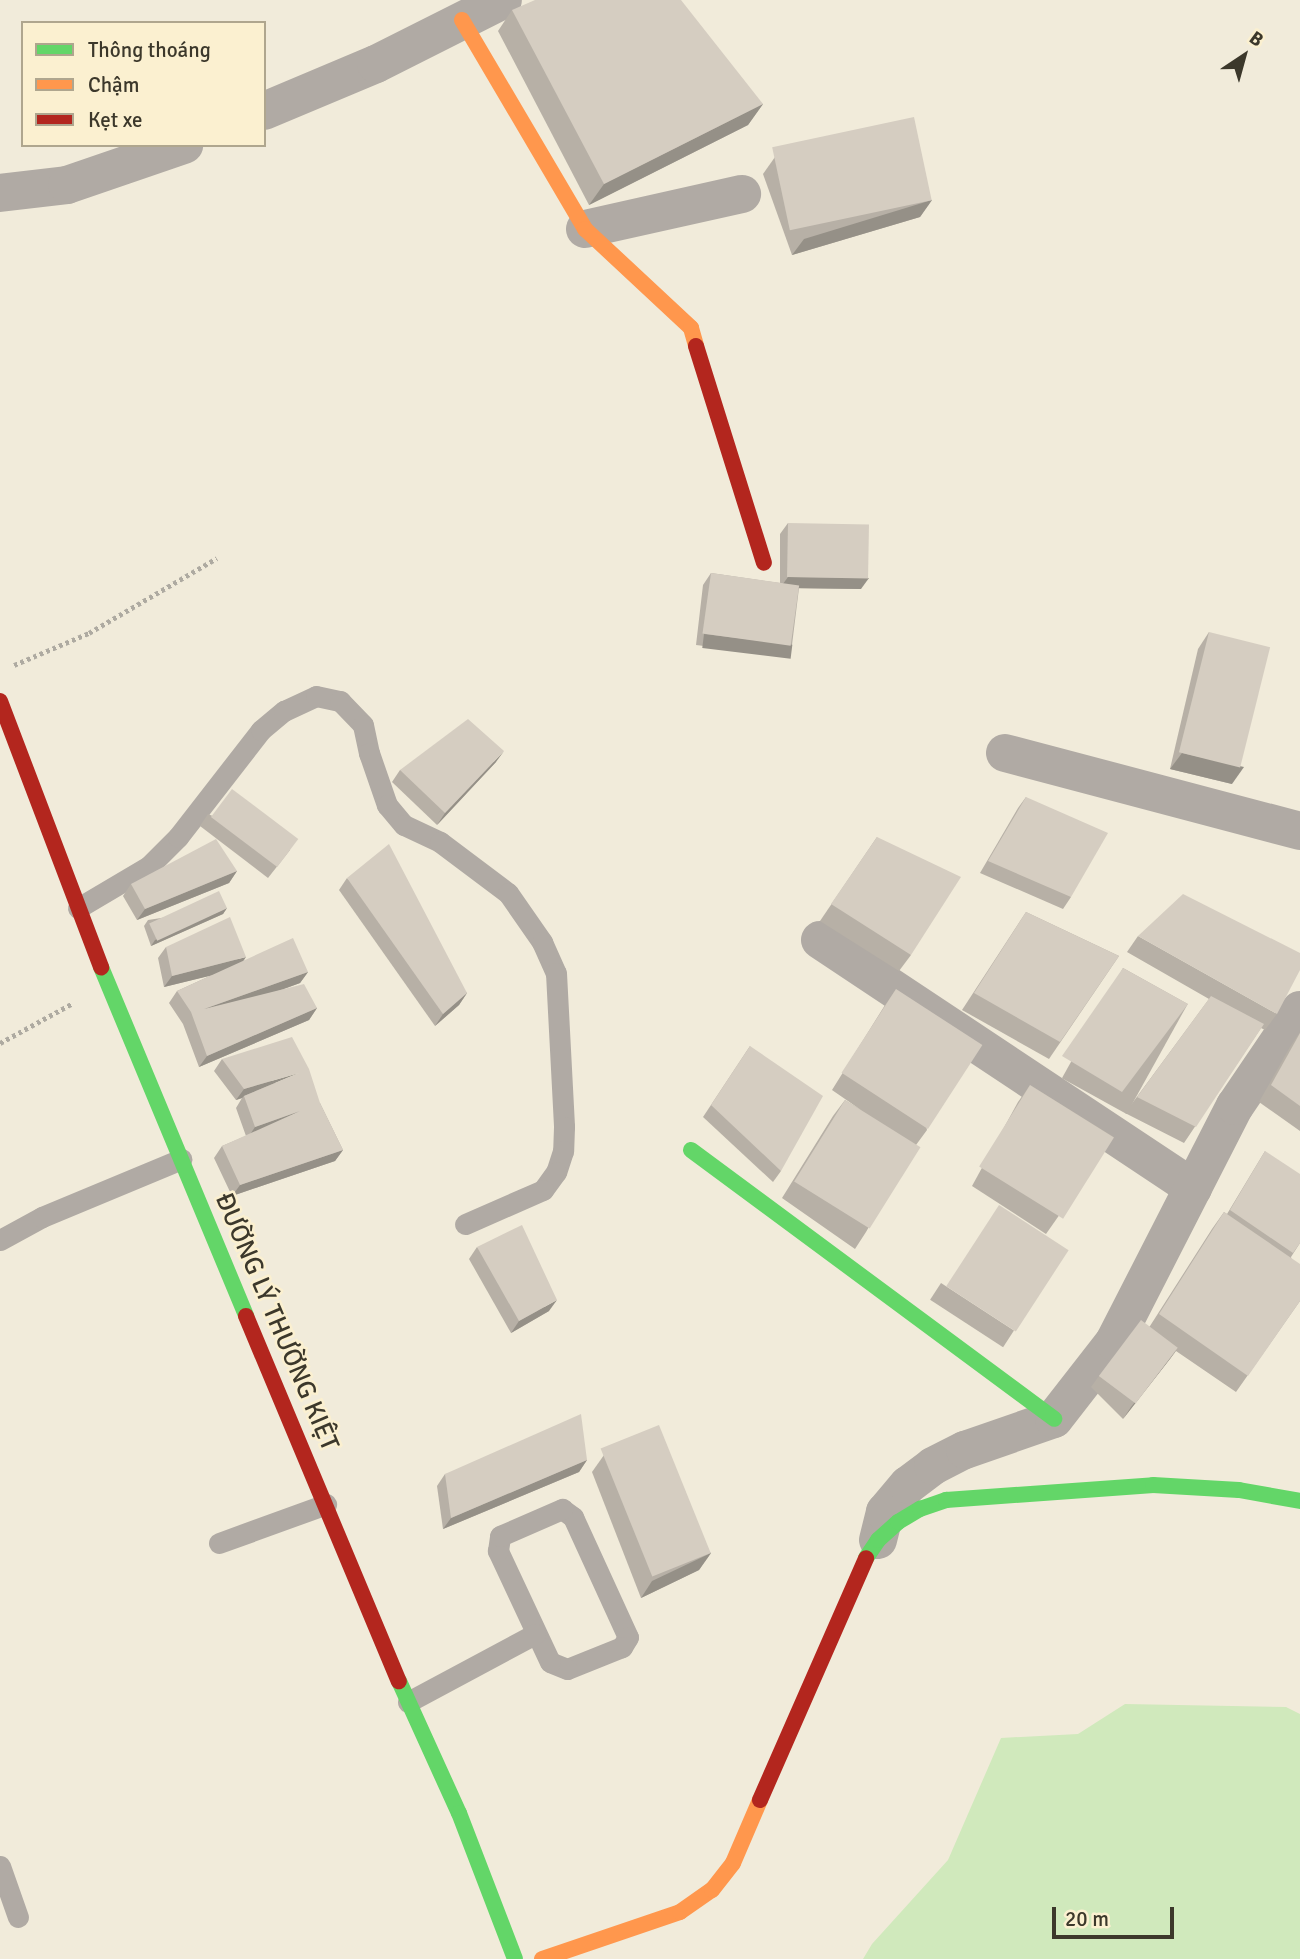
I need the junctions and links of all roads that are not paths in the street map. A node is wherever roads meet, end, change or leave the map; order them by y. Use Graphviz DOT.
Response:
graph roads {
  1 [pos="503,0"];
  2 [pos="462,20"];
  3 [pos="266,110"];
  4 [pos="178,147"];
  5 [pos="0,193"];
  6 [pos="742,194"];
  7 [pos="585,229"];
  8 [pos="764,563"];
  9 [pos="0,701"];
  10 [pos="1005,753"];
  11 [pos="1300,831"];
  12 [pos="78,908"];
  13 [pos="820,940"];
  14 [pos="1300,1010"];
  15 [pos="691,1150"];
  16 [pos="181,1158"];
  17 [pos="1193,1188"];
  18 [pos="466,1224"];
  19 [pos="0,1240"];
  20 [pos="1054,1419"];
  21 [pos="1300,1501"];
  22 [pos="326,1504"];
  23 [pos="878,1540"];
  24 [pos="219,1543"];
  25 [pos="535,1634"];
  26 [pos="408,1702"];
  27 [pos="0,1866"];
  28 [pos="18,1917"];
  29 [pos="515,1959"];
  30 [pos="542,1959"];
  1 -- 2 [label="street"];
  2 -- 3 [label="street"];
  2 -- 7 [label="street"];
  4 -- 5 [label="street"];
  6 -- 7 [label="street"];
  7 -- 8 [label="street"];
  9 -- 12 [label="street, ĐƯỜNG LÝ THƯỜNG KIỆT"];
  10 -- 11 [label="street"];
  12 -- 16 [label="street, ĐƯỜNG LÝ THƯỜNG KIỆT"];
  12 -- 18 [label="lane"];
  13 -- 17 [label="street"];
  14 -- 17 [label="street"];
  15 -- 20 [label="street"];
  16 -- 19 [label="lane"];
  16 -- 22 [label="street, ĐƯỜNG LÝ THƯỜNG KIỆT"];
  17 -- 20 [label="street"];
  20 -- 23 [label="street"];
  21 -- 23 [label="street"];
  22 -- 24 [label="lane"];
  22 -- 26 [label="street, ĐƯỜNG LÝ THƯỜNG KIỆT"];
  23 -- 30 [label="street"];
  25 -- 25 [label="lane"];
  25 -- 26 [label="lane"];
  26 -- 29 [label="street, ĐƯỜNG LÝ THƯỜNG KIỆT"];
  27 -- 28 [label="lane"];
}
